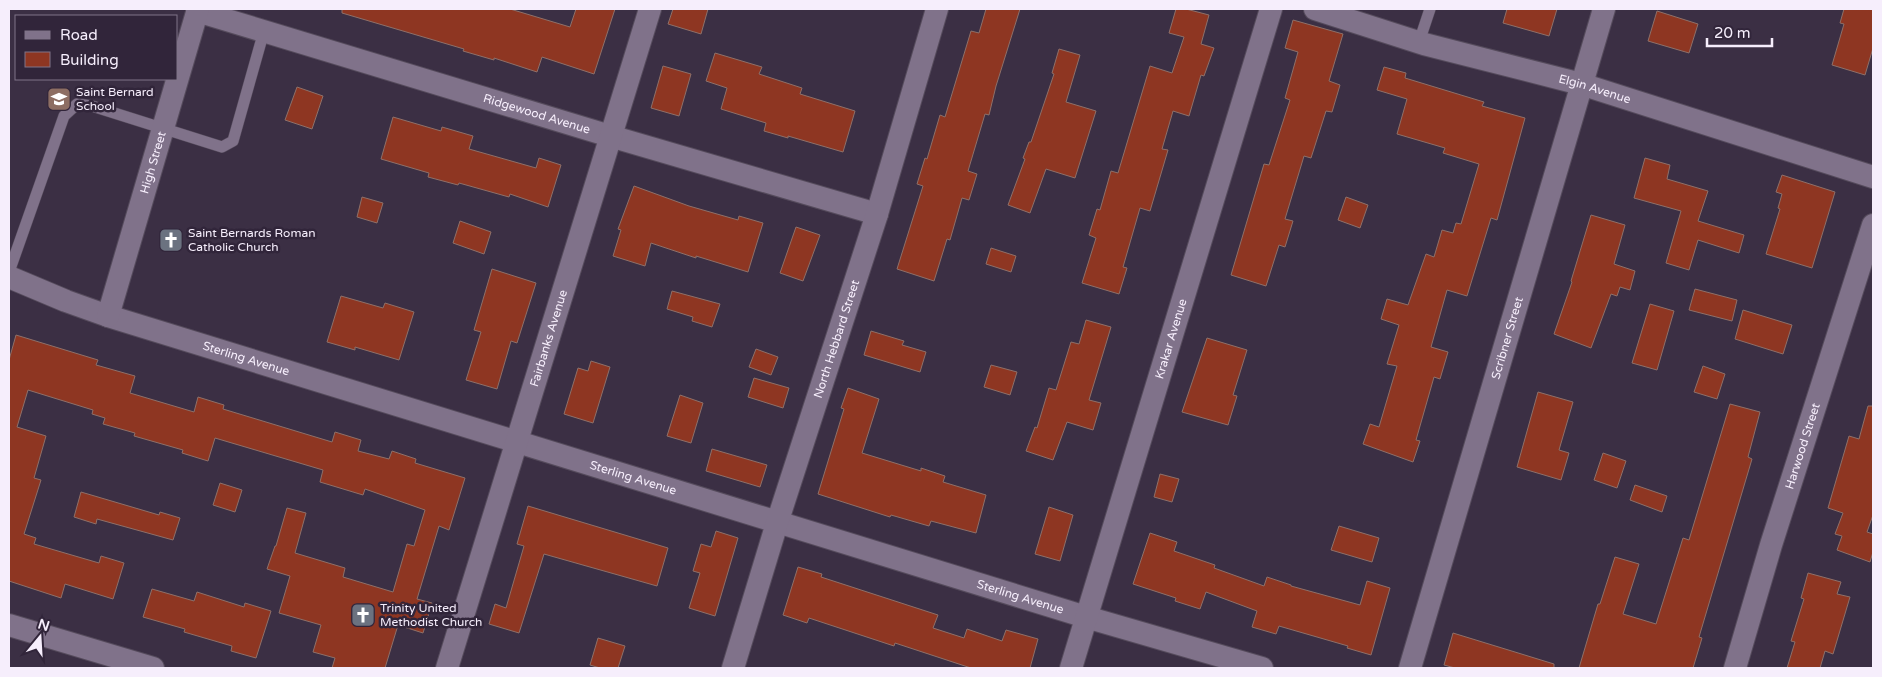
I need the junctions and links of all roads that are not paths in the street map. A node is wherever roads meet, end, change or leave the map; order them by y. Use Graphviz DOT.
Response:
graph roads {
  1 [pos="650,9"];
  2 [pos="937,9"];
  3 [pos="1271,9"];
  4 [pos="1315,9"];
  5 [pos="1430,9"];
  6 [pos="1604,9"];
  7 [pos="198,10"];
  8 [pos="264,31"];
  9 [pos="1419,42"];
  10 [pos="178,76"];
  11 [pos="177,80"];
  12 [pos="1581,84"];
  13 [pos="162,129"];
  14 [pos="610,136"];
  15 [pos="1873,177"];
  16 [pos="878,214"];
  17 [pos="1873,225"];
  18 [pos="9,272"];
  19 [pos="9,277"];
  20 [pos="108,316"];
  21 [pos="517,441"];
  22 [pos="777,523"];
  23 [pos="1086,617"];
  24 [pos="9,625"];
  25 [pos="153,668"];
  26 [pos="447,668"];
  27 [pos="733,668"];
  28 [pos="1071,668"];
  29 [pos="1262,668"];
  30 [pos="1410,668"];
  31 [pos="1735,668"];
  1 -- 14 [label="street, Fairbanks Avenue"];
  2 -- 16 [label="street, North Hebbard Street"];
  3 -- 23 [label="street, Krakar Avenue"];
  4 -- 9 [label="street, Elgin Avenue"];
  5 -- 9 [label="lane"];
  6 -- 12 [label="street, Scribner Street"];
  7 -- 8 [label="street, Ridgewood Avenue"];
  7 -- 10 [label="street, High Street"];
  8 -- 13 [label="lane"];
  8 -- 14 [label="street, Ridgewood Avenue"];
  9 -- 12 [label="street, Elgin Avenue"];
  11 -- 13 [label="street, High Street"];
  12 -- 15 [label="street, Elgin Avenue"];
  12 -- 30 [label="street, Scribner Street"];
  13 -- 18 [label="lane"];
  13 -- 20 [label="street, High Street"];
  14 -- 16 [label="street, Ridgewood Avenue"];
  14 -- 21 [label="street, Fairbanks Avenue"];
  16 -- 22 [label="street, North Hebbard Street"];
  17 -- 31 [label="street, Harwood Street"];
  19 -- 20 [label="street, Sterling Avenue"];
  20 -- 21 [label="street, Sterling Avenue"];
  21 -- 22 [label="street, Sterling Avenue"];
  21 -- 26 [label="street, Fairbanks Avenue"];
  22 -- 23 [label="street, Sterling Avenue"];
  22 -- 27 [label="street, North Hebbard Street"];
  23 -- 28 [label="street, Krakar Avenue"];
  23 -- 29 [label="street, Sterling Avenue"];
  24 -- 25 [label="street"];
}
